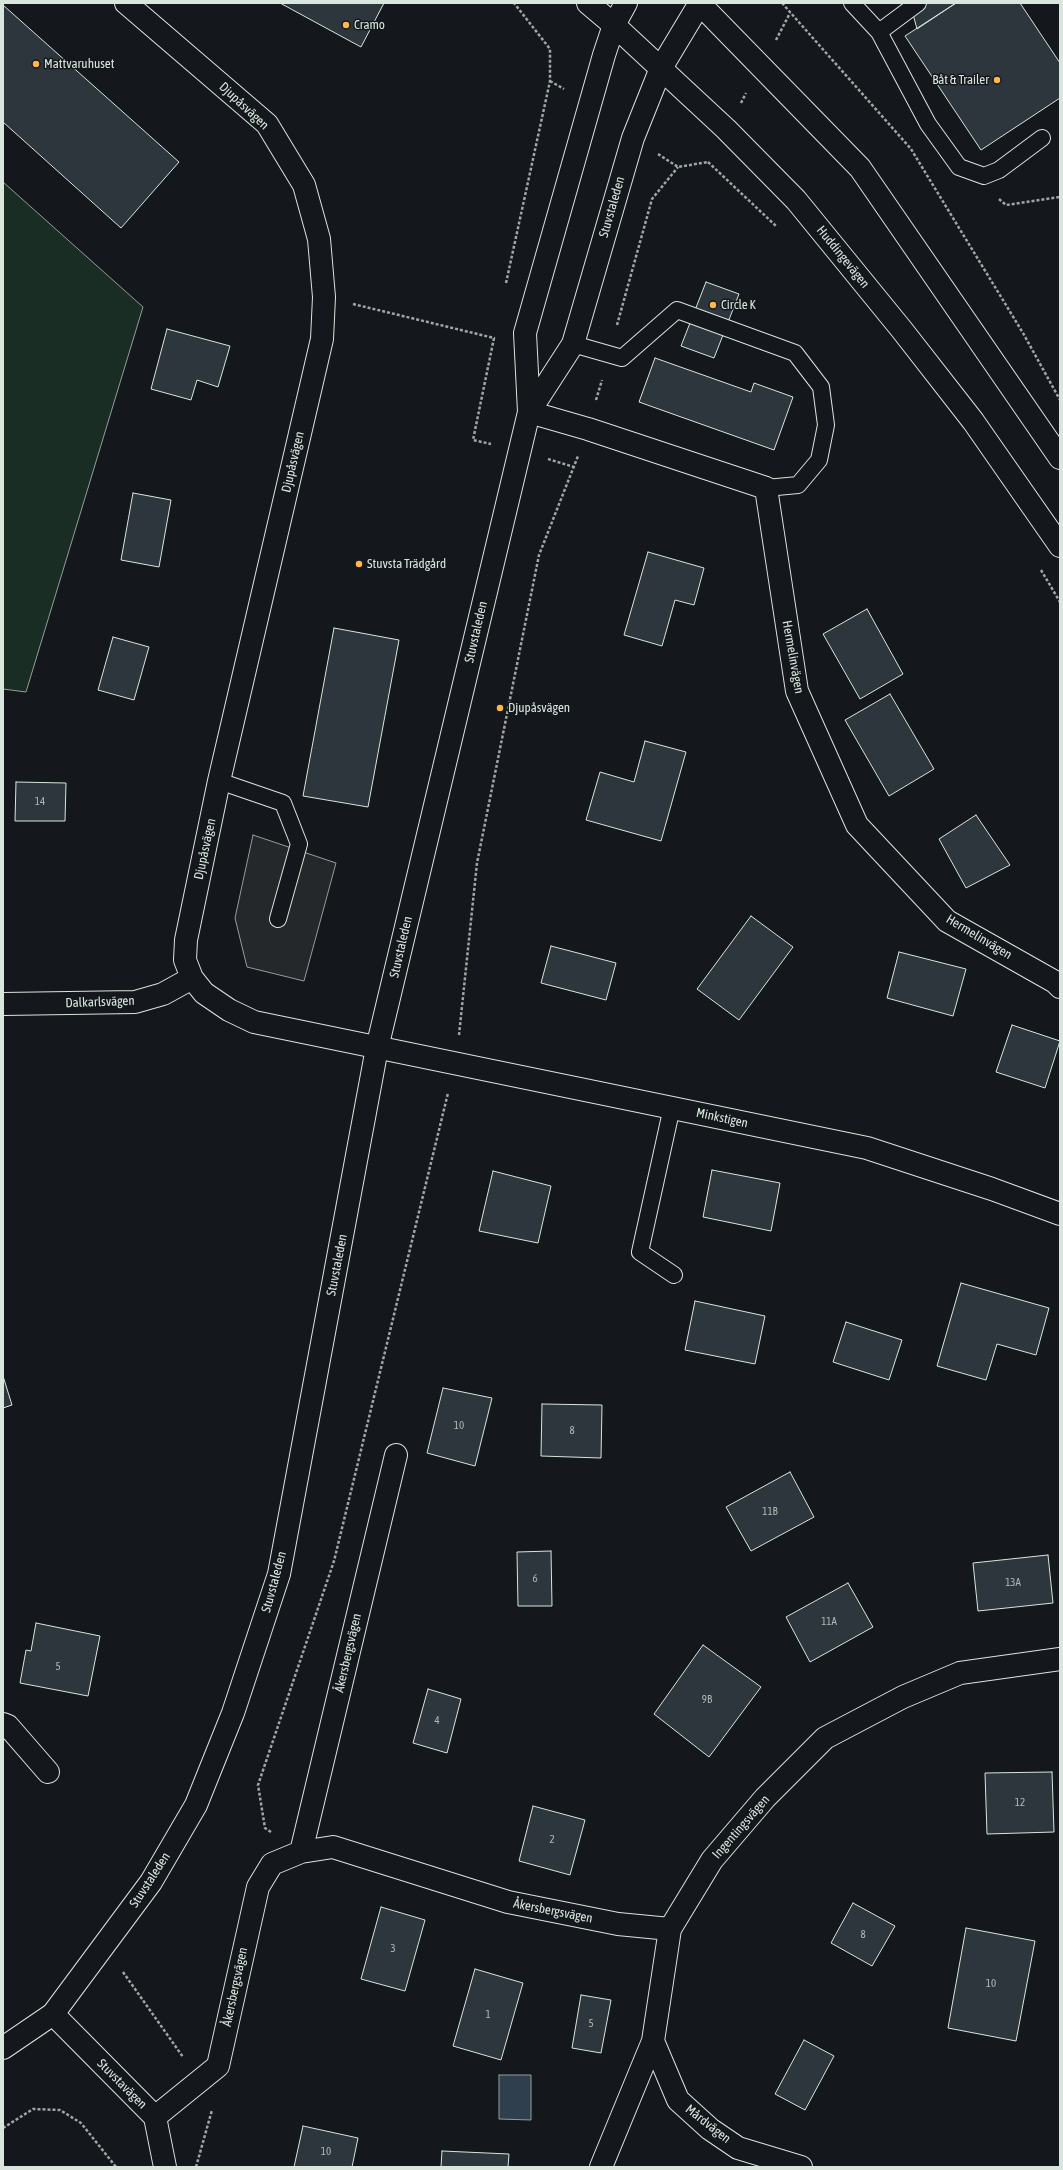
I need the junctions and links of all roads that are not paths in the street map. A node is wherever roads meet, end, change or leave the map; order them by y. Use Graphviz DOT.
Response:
graph roads {
  1 [pos="126,3"];
  2 [pos="588,3"];
  3 [pos="626,3"];
  4 [pos="699,3"];
  5 [pos="852,3"];
  6 [pos="918,3"];
  7 [pos="614,25"];
  8 [pos="879,32"];
  9 [pos="661,68"];
  10 [pos="1042,138"];
  11 [pos="573,344"];
  12 [pos="530,412"];
  13 [pos="1060,458"];
  14 [pos="766,488"];
  15 [pos="1060,546"];
  16 [pos="219,781"];
  17 [pos="278,919"];
  18 [pos="192,978"];
  19 [pos="1060,987"];
  20 [pos="3,1004"];
  21 [pos="377,1048"];
  22 [pos="672,1107"];
  23 [pos="1060,1214"];
  24 [pos="674,1275"];
  25 [pos="396,1455"];
  26 [pos="1060,1659"];
  27 [pos="3,1724"];
  28 [pos="48,1772"];
  29 [pos="301,1852"];
  30 [pos="670,1929"];
  31 [pos="52,2014"];
  32 [pos="653,2041"];
  33 [pos="3,2048"];
  34 [pos="155,2117"];
  35 [pos="164,2167"];
  36 [pos="601,2167"];
  37 [pos="801,2167"];
  1 -- 16 [label="street, Djupåsvägen"];
  2 -- 7 [label="street, Huddingevägen"];
  3 -- 7 [label="street, Stuvstaleden"];
  4 -- 9 [label="street, Stuvstaleden"];
  4 -- 13 [label="street"];
  5 -- 8 [label="lane"];
  6 -- 8 [label="lane"];
  7 -- 9 [label="street, Huddingevägen"];
  7 -- 12 [label="street, Stuvstaleden"];
  8 -- 10 [label="lane"];
  9 -- 11 [label="street, Stuvstaleden"];
  9 -- 15 [label="street, Huddingevägen"];
  11 -- 12 [label="street, Stuvstaleden"];
  11 -- 14 [label="lane"];
  12 -- 14 [label="street"];
  12 -- 21 [label="street, Stuvstaleden"];
  14 -- 19 [label="street, Hermelinvägen"];
  16 -- 17 [label="lane"];
  16 -- 18 [label="street, Djupåsvägen"];
  18 -- 20 [label="street, Dalkarlsvägen"];
  18 -- 21 [label="street, Djupåsvägen"];
  21 -- 22 [label="street, Minkstigen"];
  21 -- 31 [label="street, Stuvstaleden"];
  22 -- 23 [label="street, Minkstigen"];
  22 -- 24 [label="lane"];
  25 -- 29 [label="street, Åkersbergsvägen"];
  26 -- 30 [label="street, Ingentingsvägen"];
  27 -- 28 [label="street"];
  29 -- 30 [label="street, Åkersbergsvägen"];
  29 -- 34 [label="street, Åkersbergsvägen"];
  30 -- 32 [label="street, Ingentingsvägen"];
  31 -- 33 [label="street, Stuvstaleden"];
  31 -- 34 [label="street, Stuvstavägen"];
  32 -- 36 [label="street, Ingentingsvägen"];
  32 -- 37 [label="street, Mårdvägen"];
  34 -- 35 [label="street, Stuvstavägen"];
}
